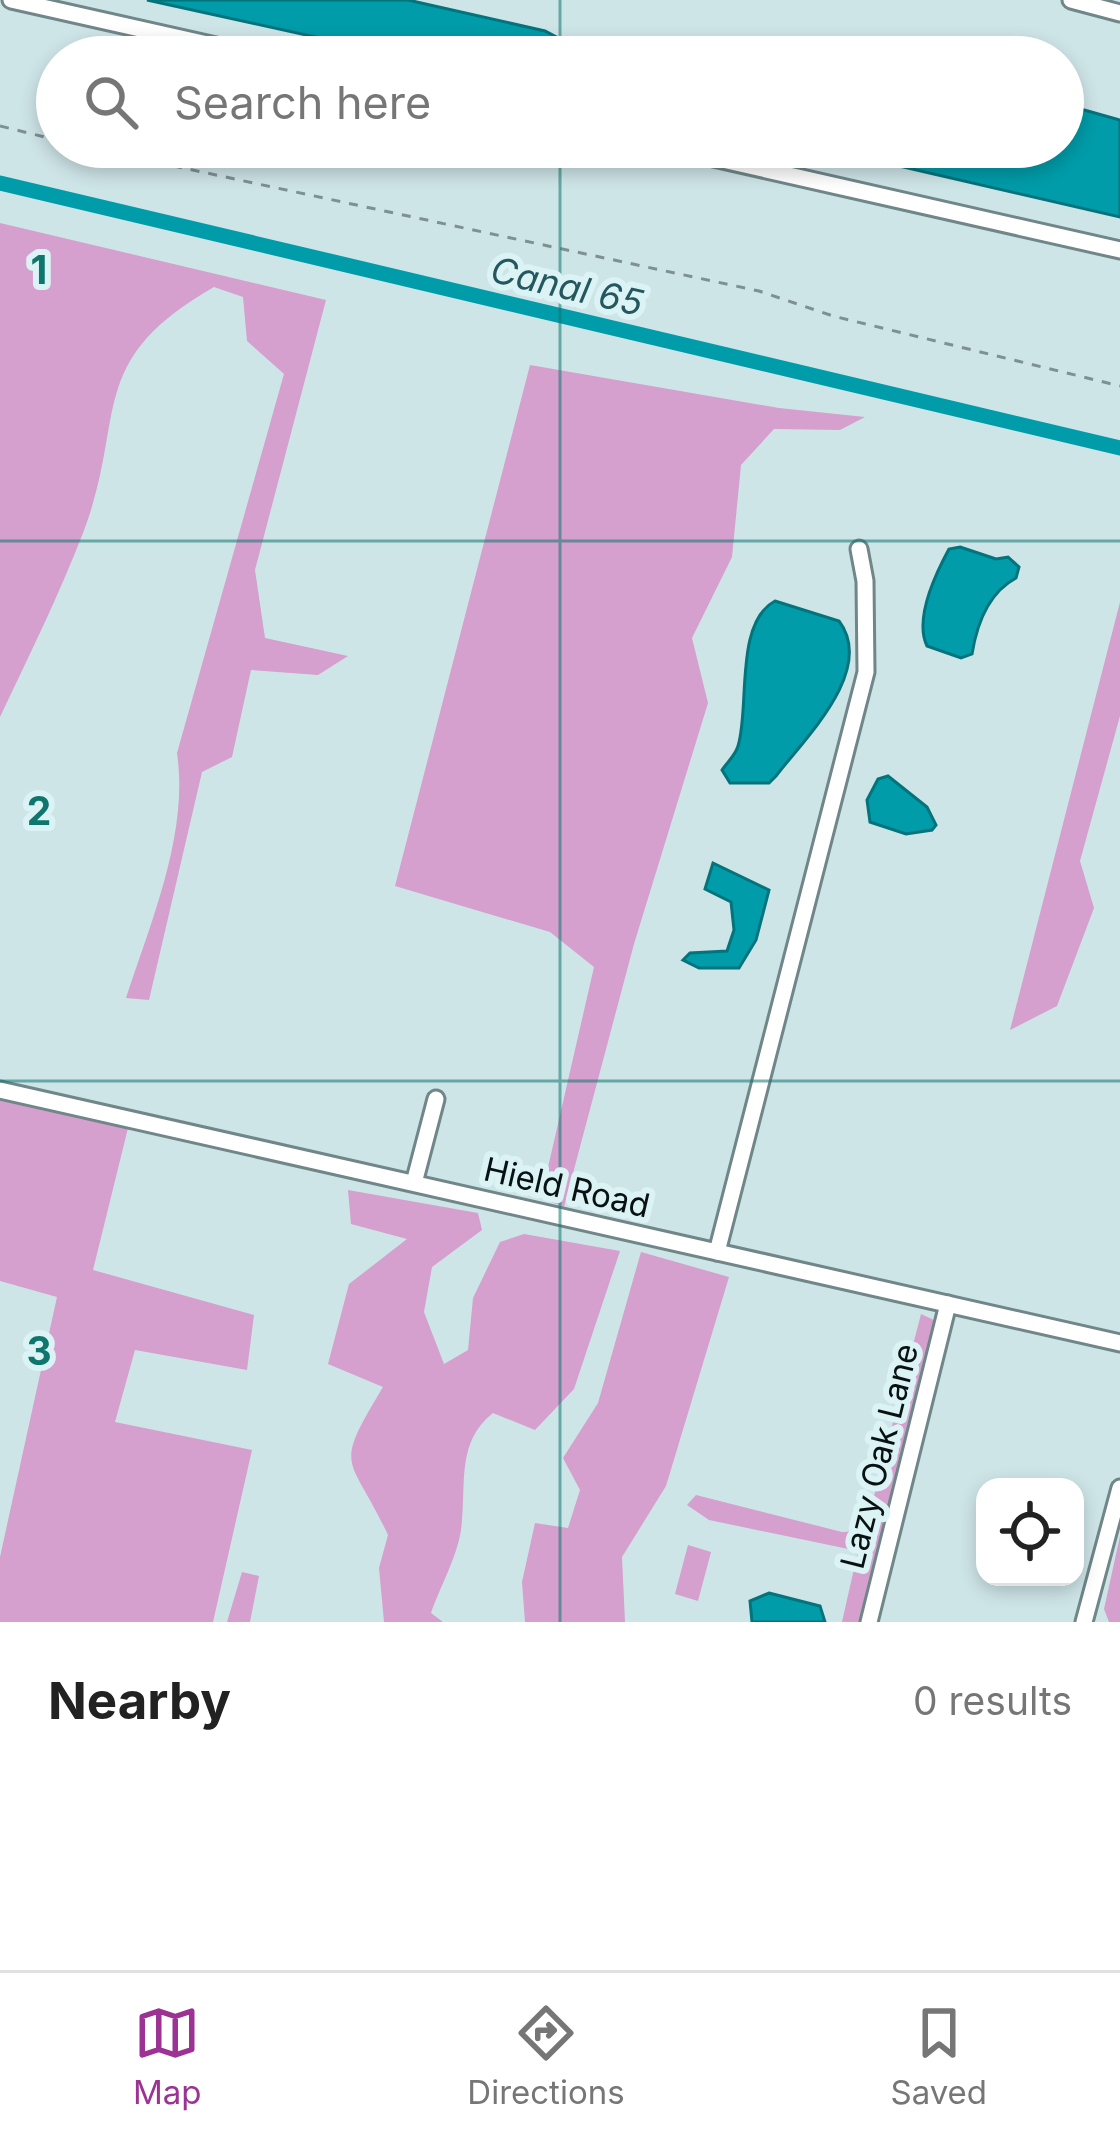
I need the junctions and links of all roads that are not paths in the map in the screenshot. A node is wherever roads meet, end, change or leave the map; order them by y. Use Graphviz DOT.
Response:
graph roads {
  1 [pos="11,0"];
  2 [pos="1071,0"];
  3 [pos="1120,13"];
  4 [pos="171,36"];
  5 [pos="758,168"];
  6 [pos="1120,250"];
  7 [pos="859,549"];
  8 [pos="0,1090"];
  9 [pos="436,1099"];
  10 [pos="414,1184"];
  11 [pos="717,1252"];
  12 [pos="948,1304"];
  13 [pos="1120,1343"];
  14 [pos="1120,1488"];
  15 [pos="869,1622"];
  16 [pos="1084,1622"];
  1 -- 4 [label="street"];
  2 -- 3 [label="street"];
  5 -- 6 [label="street"];
  7 -- 11 [label="street"];
  8 -- 10 [label="street, Hield Road"];
  9 -- 10 [label="street"];
  10 -- 11 [label="street, Hield Road"];
  11 -- 12 [label="street, Hield Road"];
  12 -- 13 [label="street, Hield Road"];
  12 -- 15 [label="street, Lazy Oak Lane"];
  14 -- 16 [label="street"];
}
